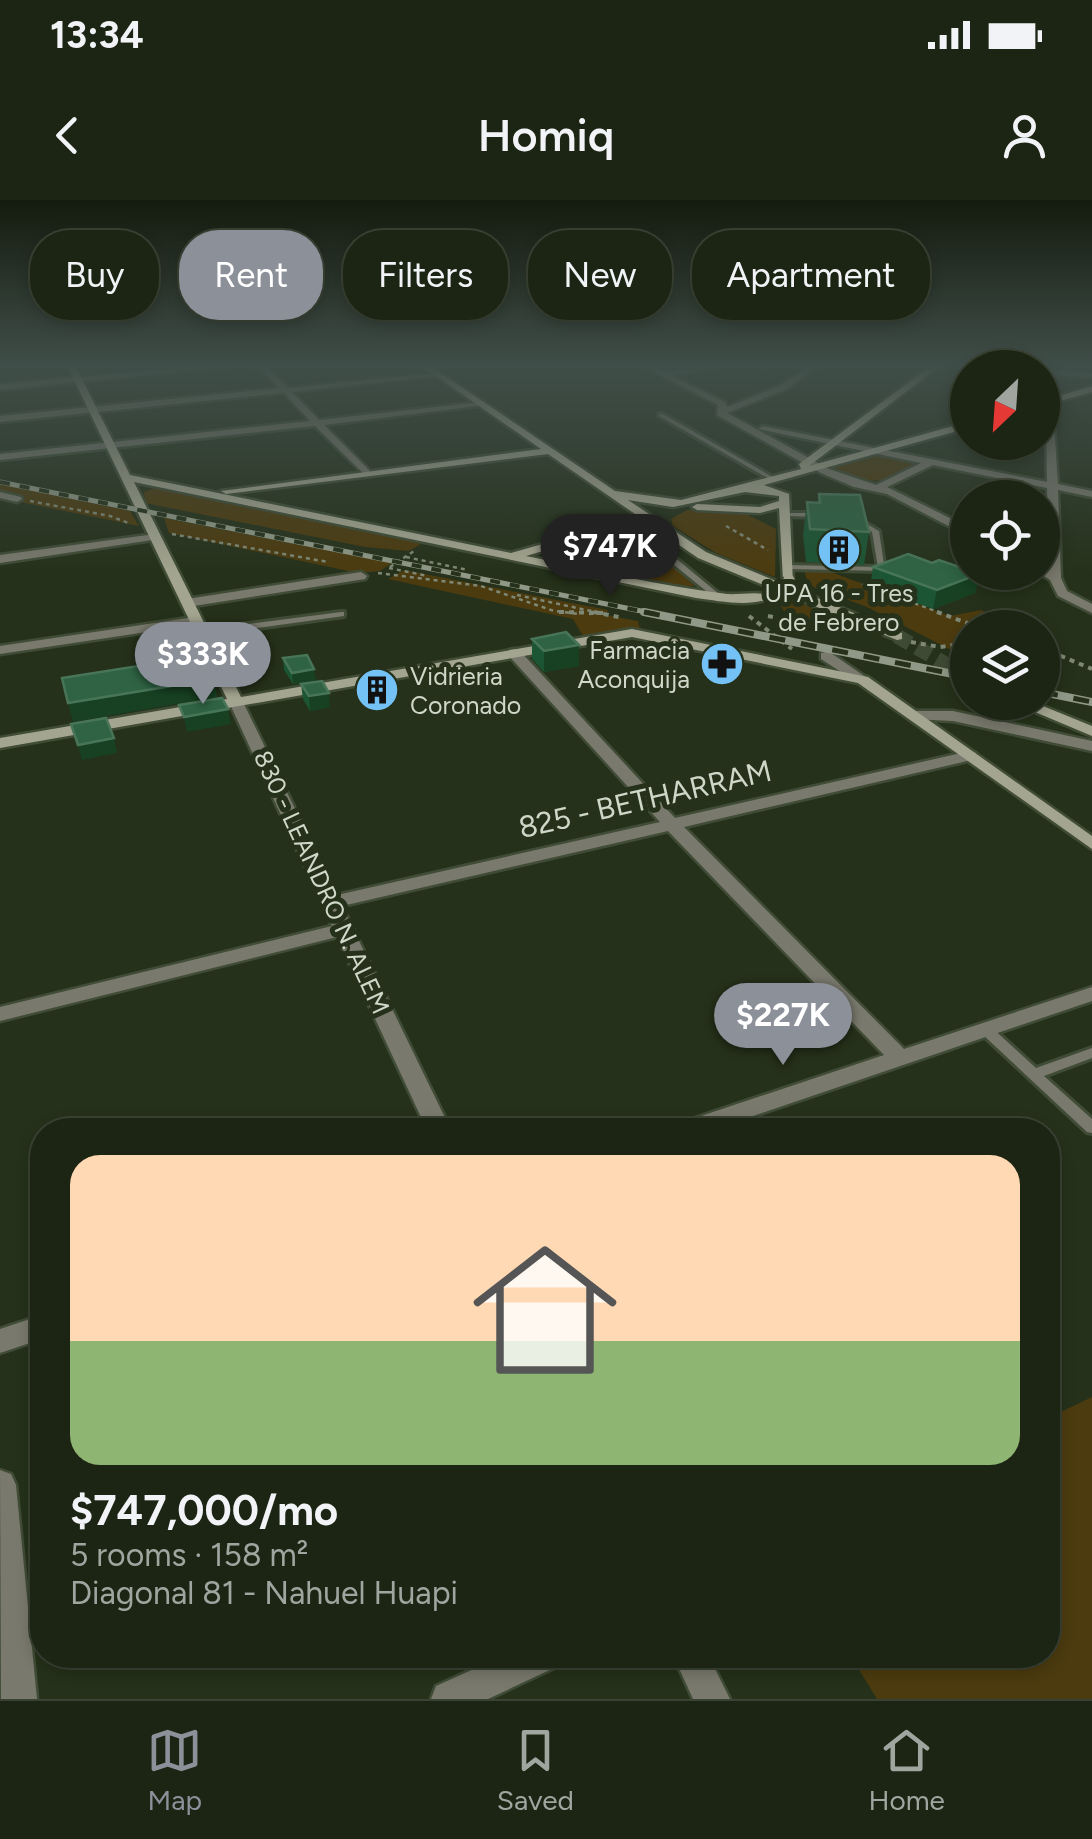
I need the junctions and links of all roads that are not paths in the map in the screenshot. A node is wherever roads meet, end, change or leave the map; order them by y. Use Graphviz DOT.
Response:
graph roads {
  1 [pos="105,435"];
  2 [pos="200,435"];
  3 [pos="329,435"];
  4 [pos="525,435"];
  5 [pos="696,435"];
  6 [pos="759,435"];
  7 [pos="792,435"];
  8 [pos="846,435"];
  9 [pos="932,435"];
  10 [pos="834,444"];
  11 [pos="109,445"];
  12 [pos="548,451"];
  13 [pos="873,451"];
  14 [pos="0,457"];
  15 [pos="930,463"];
  16 [pos="814,464"];
  17 [pos="366,473"];
  18 [pos="791,474"];
  19 [pos="128,478"];
  20 [pos="774,479"];
  21 [pos="1016,480"];
  22 [pos="880,487"];
  23 [pos="743,488"];
  24 [pos="1060,488"];
  25 [pos="609,492"];
  26 [pos="725,493"];
  27 [pos="214,494"];
  28 [pos="1092,494"];
  29 [pos="0,495"];
  30 [pos="17,499"];
  31 [pos="784,504"];
  32 [pos="738,509"];
  33 [pos="635,511"];
  34 [pos="828,515"];
  35 [pos="840,516"];
  36 [pos="950,523"];
  37 [pos="658,527"];
  38 [pos="609,528"];
  39 [pos="155,536"];
  40 [pos="787,536"];
  41 [pos="541,548"];
  42 [pos="508,557"];
  43 [pos="0,558"];
  44 [pos="555,566"];
  45 [pos="790,570"];
  46 [pos="361,576"];
  47 [pos="1060,590"];
  48 [pos="720,598"];
  49 [pos="187,603"];
  50 [pos="1092,609"];
  51 [pos="340,614"];
  52 [pos="198,627"];
  53 [pos="898,636"];
  54 [pos="0,650"];
  55 [pos="514,653"];
  56 [pos="826,656"];
  57 [pos="862,680"];
  58 [pos="236,702"];
  59 [pos="916,716"];
  60 [pos="1060,719"];
  61 [pos="1092,732"];
  62 [pos="0,743"];
  63 [pos="1092,746"];
  64 [pos="970,756"];
  65 [pos="670,823"];
  66 [pos="1092,844"];
  67 [pos="334,902"];
  68 [pos="344,929"];
  69 [pos="1092,994"];
  70 [pos="0,1014"];
  71 [pos="986,1030"];
  72 [pos="1092,1054"];
  73 [pos="899,1057"];
  74 [pos="1034,1074"];
  75 [pos="433,1118"];
  76 [pos="720,1118"];
  77 [pos="1088,1120"];
  78 [pos="30,1331"];
  79 [pos="0,1341"];
  80 [pos="0,1486"];
  81 [pos="516,1668"];
  82 [pos="696,1668"];
  83 [pos="18,1699"];
  84 [pos="450,1699"];
  85 [pos="712,1699"];
  1 -- 11 [label="street, 830 - LEANDRO N. ALEM"];
  2 -- 11 [label="street"];
  3 -- 17 [label="street"];
  4 -- 12 [label="street"];
  5 -- 20 [label="lane"];
  6 -- 16 [label="street"];
  7 -- 10 [label="street"];
  8 -- 10 [label="street"];
  9 -- 13 [label="street"];
  10 -- 13 [label="street"];
  10 -- 16 [label="street"];
  11 -- 14 [label="street"];
  11 -- 19 [label="street, 830 - LEANDRO N. ALEM"];
  12 -- 17 [label="street"];
  12 -- 25 [label="street"];
  13 -- 15 [label="street"];
  13 -- 16 [label="street"];
  15 -- 21 [label="street"];
  15 -- 22 [label="street"];
  16 -- 18 [label="street"];
  16 -- 22 [label="street"];
  17 -- 27 [label="street"];
  18 -- 20 [label="street"];
  18 -- 31 [label="street"];
  19 -- 27 [label="street"];
  19 -- 39 [label="street, 830 - LEANDRO N. ALEM"];
  20 -- 23 [label="street"];
  22 -- 36 [label="street"];
  23 -- 26 [label="street"];
  23 -- 31 [label="street"];
  24 -- 28 [label="street"];
  25 -- 26 [label="street"];
  25 -- 33 [label="street"];
  26 -- 32 [label="street"];
  27 -- 42 [label="street"];
  29 -- 30 [label="street"];
  31 -- 32 [label="street"];
  31 -- 34 [label="lane"];
  31 -- 40 [label="street"];
  32 -- 37 [label="street"];
  32 -- 40 [label="street"];
  33 -- 37 [label="street"];
  33 -- 38 [label="street"];
  35 -- 45 [label="lane"];
  37 -- 38 [label="street"];
  37 -- 53 [label="street"];
  38 -- 41 [label="street"];
  38 -- 48 [label="lane"];
  39 -- 43 [label="street"];
  39 -- 49 [label="street, 830 - LEANDRO N. ALEM"];
  40 -- 45 [label="street"];
  41 -- 42 [label="street"];
  41 -- 44 [label="street"];
  42 -- 44 [label="street"];
  44 -- 48 [label="street"];
  45 -- 48 [label="street, bridge"];
  46 -- 49 [label="street"];
  47 -- 50 [label="street"];
  49 -- 52 [label="street, 830 - LEANDRO N. ALEM"];
  51 -- 52 [label="lane"];
  52 -- 54 [label="street"];
  52 -- 58 [label="street, 830 - LEANDRO N. ALEM"];
  55 -- 57 [label="street"];
  55 -- 58 [label="street"];
  55 -- 65 [label="street"];
  56 -- 57 [label="street"];
  57 -- 59 [label="street"];
  58 -- 62 [label="street"];
  58 -- 67 [label="street, 830 - LEANDRO N. ALEM"];
  59 -- 63 [label="street"];
  59 -- 64 [label="street"];
  60 -- 61 [label="street"];
  64 -- 65 [label="street, 825 - BETHARRAM"];
  64 -- 66 [label="street"];
  65 -- 67 [label="street, 825 - BETHARRAM"];
  65 -- 73 [label="street"];
  67 -- 68 [label="street, 830 - LEANDRO N. ALEM"];
  68 -- 70 [label="street"];
  68 -- 75 [label="street, 830 - LEANDRO N. ALEM"];
  69 -- 71 [label="street"];
  71 -- 73 [label="street"];
  71 -- 74 [label="lane"];
  72 -- 74 [label="lane"];
  73 -- 76 [label="street"];
  74 -- 77 [label="lane"];
  78 -- 79 [label="street"];
  80 -- 83 [label="street"];
  81 -- 84 [label="street"];
  82 -- 85 [label="street"];
}
